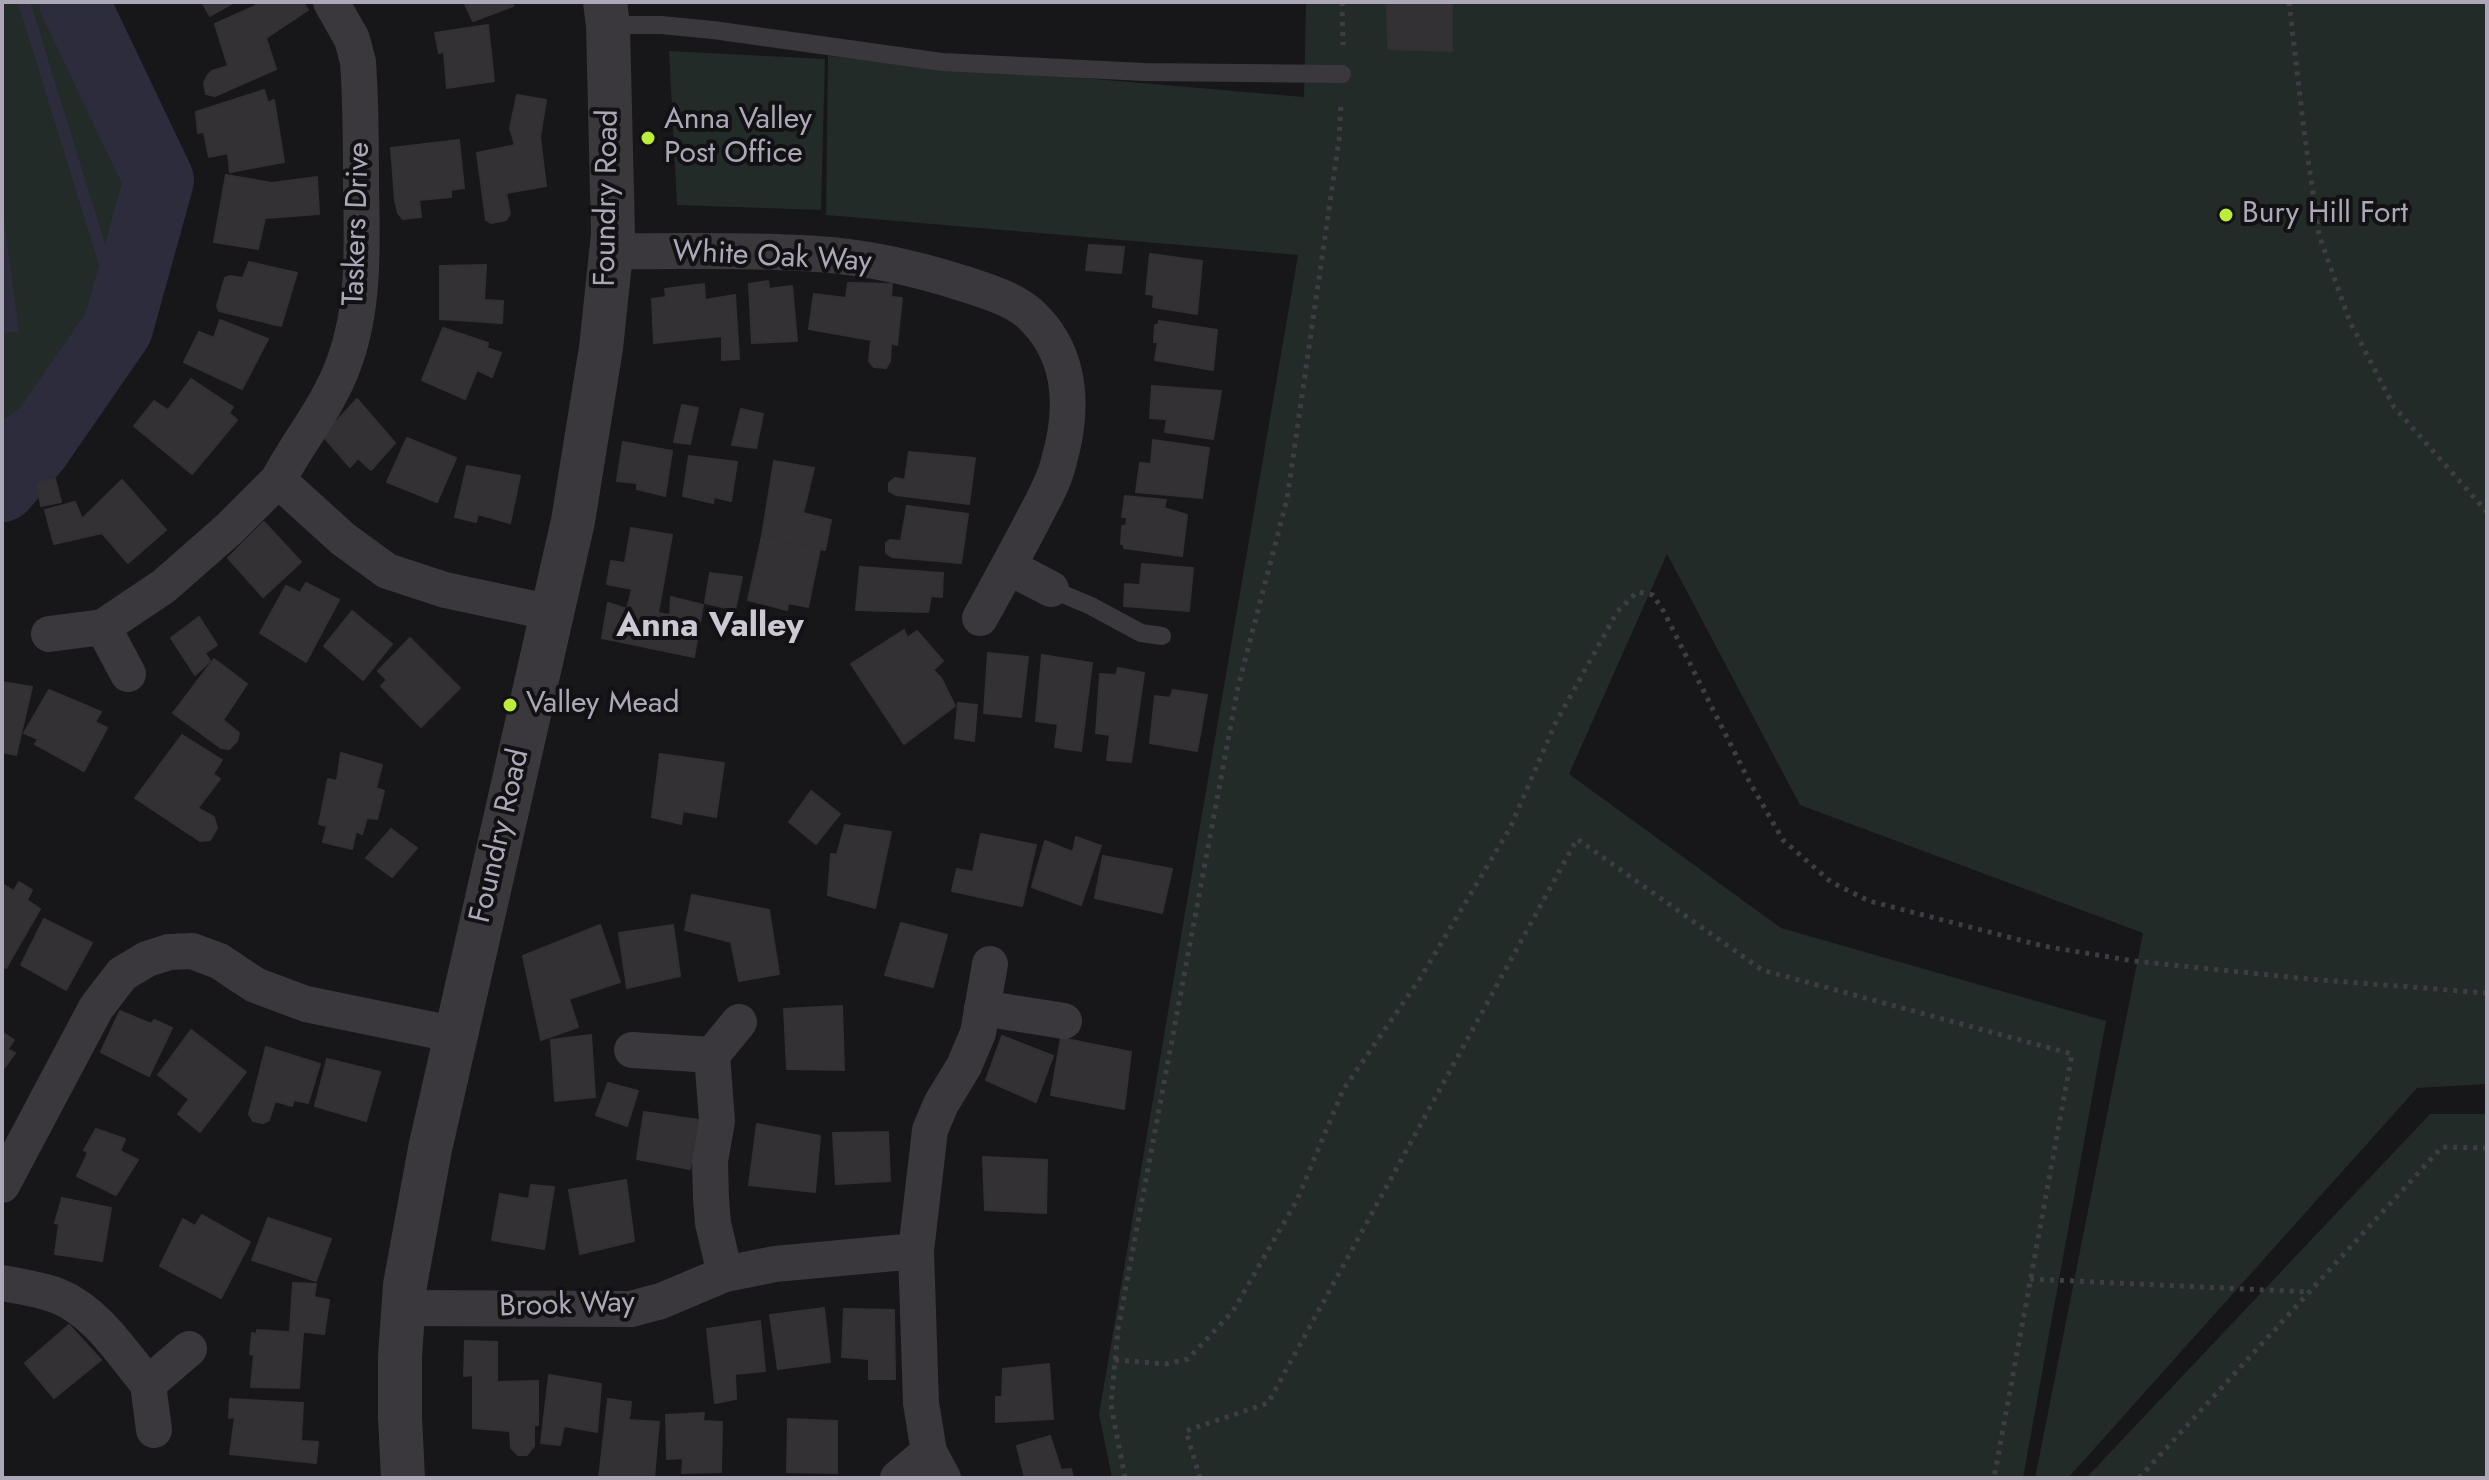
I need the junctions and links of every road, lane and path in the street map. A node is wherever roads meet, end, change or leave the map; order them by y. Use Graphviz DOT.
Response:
graph roads {
  1 [pos="331,2"];
  2 [pos="1342,2"];
  3 [pos="2289,2"];
  4 [pos="606,13"];
  5 [pos="1342,74"];
  6 [pos="611,251"];
  7 [pos="278,480"];
  8 [pos="2487,512"];
  9 [pos="1009,567"];
  10 [pos="1051,589"];
  11 [pos="553,613"];
  12 [pos="980,618"];
  13 [pos="103,627"];
  14 [pos="49,634"];
  15 [pos="1162,636"];
  16 [pos="128,674"];
  17 [pos="990,964"];
  18 [pos="2487,993"];
  19 [pos="982,1008"];
  20 [pos="1064,1021"];
  21 [pos="739,1022"];
  22 [pos="457,1035"];
  23 [pos="632,1050"];
  24 [pos="712,1055"];
  25 [pos="2487,1148"];
  26 [pos="2,1185"];
  27 [pos="916,1251"];
  28 [pos="725,1274"];
  29 [pos="2030,1279"];
  30 [pos="2,1283"];
  31 [pos="2310,1292"];
  32 [pos="402,1308"];
  33 [pos="189,1349"];
  34 [pos="1115,1360"];
  35 [pos="148,1384"];
  36 [pos="154,1430"];
  37 [pos="936,1465"];
  38 [pos="403,1478"];
  39 [pos="898,1478"];
  40 [pos="1125,1478"];
  41 [pos="1200,1478"];
  42 [pos="1994,1478"];
  43 [pos="2139,1478"];
  1 -- 7 [label="street, Taskers Drive"];
  2 -- 5 [label="path"];
  3 -- 8 [label="path"];
  4 -- 5 [label="lane"];
  4 -- 6 [label="street, Foundry Road"];
  5 -- 34 [label="path"];
  6 -- 9 [label="street, White Oak Way"];
  6 -- 11 [label="street, Foundry Road"];
  7 -- 11 [label="street"];
  7 -- 13 [label="street, Taskers Drive"];
  9 -- 10 [label="street"];
  9 -- 12 [label="street, White Oak Way"];
  10 -- 15 [label="lane"];
  11 -- 22 [label="street, Foundry Road"];
  13 -- 14 [label="street, Taskers Drive"];
  13 -- 16 [label="street"];
  17 -- 19 [label="street"];
  18 -- 34 [label="path"];
  19 -- 20 [label="street"];
  19 -- 27 [label="street"];
  21 -- 24 [label="street"];
  22 -- 26 [label="street"];
  22 -- 32 [label="street, Foundry Road"];
  23 -- 24 [label="street"];
  24 -- 28 [label="street"];
  25 -- 31 [label="path"];
  27 -- 28 [label="street, Brook Way"];
  27 -- 37 [label="street"];
  28 -- 32 [label="street, Brook Way"];
  29 -- 31 [label="path"];
  29 -- 41 [label="path"];
  29 -- 42 [label="path"];
  30 -- 35 [label="street"];
  31 -- 43 [label="path"];
  32 -- 38 [label="street, Foundry Road"];
  33 -- 35 [label="street"];
  34 -- 40 [label="path"];
  35 -- 36 [label="street"];
  37 -- 39 [label="street"];
}
